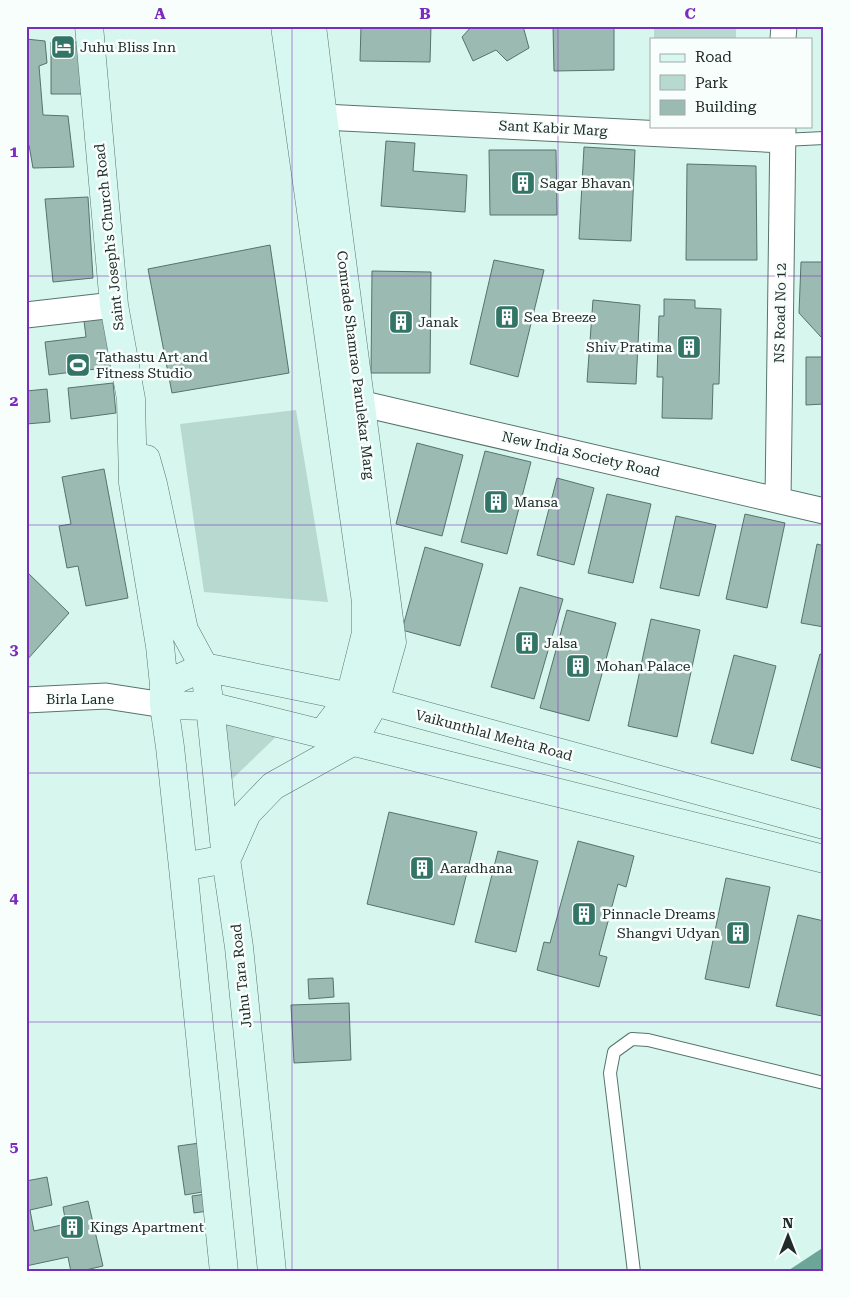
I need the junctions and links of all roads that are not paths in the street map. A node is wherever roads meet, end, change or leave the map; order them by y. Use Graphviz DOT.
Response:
graph roads {
  1 [pos="88,26"];
  2 [pos="285,26"];
  3 [pos="312,26"];
  4 [pos="310,116"];
  5 [pos="783,133"];
  6 [pos="824,138"];
  7 [pos="114,305"];
  8 [pos="26,316"];
  9 [pos="131,399"];
  10 [pos="349,401"];
  11 [pos="778,500"];
  12 [pos="824,511"];
  13 [pos="204,667"];
  14 [pos="164,695"];
  15 [pos="26,700"];
  16 [pos="363,700"];
  17 [pos="210,706"];
  18 [pos="322,734"];
  19 [pos="352,742"];
  20 [pos="824,825"];
  21 [pos="226,859"];
  22 [pos="824,859"];
  23 [pos="183,867"];
  24 [pos="824,1083"];
  25 [pos="224,1272"];
  26 [pos="272,1272"];
  27 [pos="634,1272"];
  1 -- 7 [label="main road, Saint Joseph's Church Road"];
  2 -- 4 [label="main road, Comrade Shamrao Parulekar Marg"];
  3 -- 4 [label="main road, Comrade Shamrao Parulekar Marg"];
  4 -- 5 [label="street, Sant Kabir Marg"];
  4 -- 10 [label="main road, Comrade Shamrao Parulekar Marg"];
  5 -- 6 [label="lane"];
  5 -- 11 [label="street, NS Road No 12"];
  7 -- 8 [label="street"];
  7 -- 9 [label="main road, Saint Joseph's Church Road"];
  9 -- 13 [label="main road, Juhu Tara Road"];
  9 -- 14 [label="main road, Saint Joseph's Church Road"];
  10 -- 11 [label="street, New India Society Road"];
  10 -- 16 [label="main road, Comrade Shamrao Parulekar Marg"];
  11 -- 12 [label="street, New India Society Road"];
  13 -- 14 [label="main road"];
  13 -- 16 [label="main road, Vaikunthlal Mehta Road"];
  13 -- 17 [label="main road, Juhu Tara Road"];
  14 -- 15 [label="street, Birla Lane"];
  14 -- 17 [label="main road"];
  14 -- 23 [label="main road"];
  16 -- 18 [label="main road"];
  16 -- 19 [label="main road"];
  16 -- 20 [label="main road, Vaikunthlal Mehta Road"];
  17 -- 18 [label="main road"];
  17 -- 21 [label="main road, Juhu Tara Road"];
  18 -- 19 [label="main road"];
  19 -- 21 [label="main road"];
  19 -- 22 [label="main road"];
  21 -- 23 [label="main road"];
  21 -- 26 [label="main road, Juhu Tara Road"];
  23 -- 25 [label="main road"];
  24 -- 27 [label="lane"];
}
